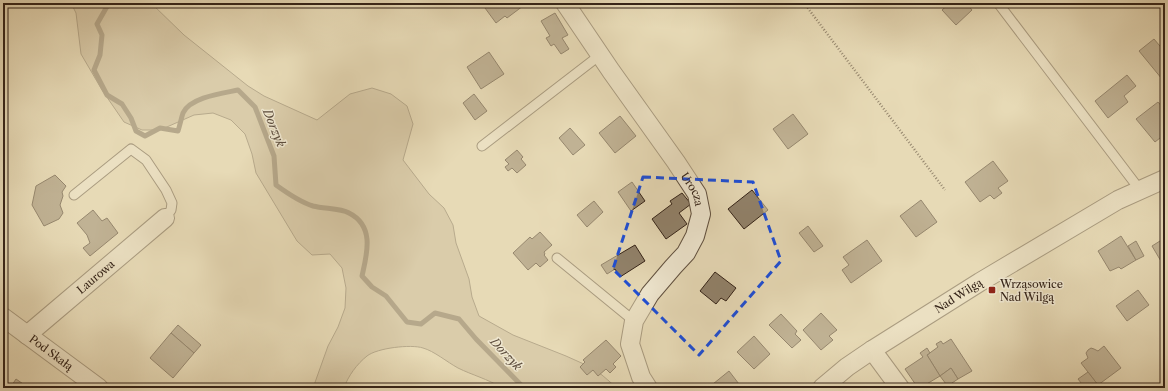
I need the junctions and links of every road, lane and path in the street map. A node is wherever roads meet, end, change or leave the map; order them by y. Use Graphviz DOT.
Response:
graph roads {
  1 [pos="565,3"];
  2 [pos="804,3"];
  3 [pos="998,3"];
  4 [pos="600,55"];
  5 [pos="482,146"];
  6 [pos="1165,179"];
  7 [pos="945,190"];
  8 [pos="1140,190"];
  9 [pos="74,195"];
  10 [pos="165,218"];
  11 [pos="557,258"];
  12 [pos="3,317"];
  13 [pos="634,320"];
  14 [pos="28,335"];
  15 [pos="872,350"];
  16 [pos="99,388"];
  17 [pos="648,388"];
  18 [pos="822,388"];
  19 [pos="900,388"];
  1 -- 4 [label="street, Urocza"];
  2 -- 7 [label="path"];
  3 -- 8 [label="lane"];
  4 -- 5 [label="lane"];
  4 -- 13 [label="street, Urocza"];
  6 -- 8 [label="street, Nad Wilgą"];
  8 -- 15 [label="street, Nad Wilgą"];
  9 -- 10 [label="lane"];
  10 -- 14 [label="street, Laurowa"];
  11 -- 13 [label="lane"];
  12 -- 14 [label="street, Pod Skałą"];
  13 -- 17 [label="street, Urocza"];
  14 -- 16 [label="street, Pod Skałą"];
  15 -- 18 [label="street, Nad Wilgą"];
  15 -- 19 [label="street"];
}
